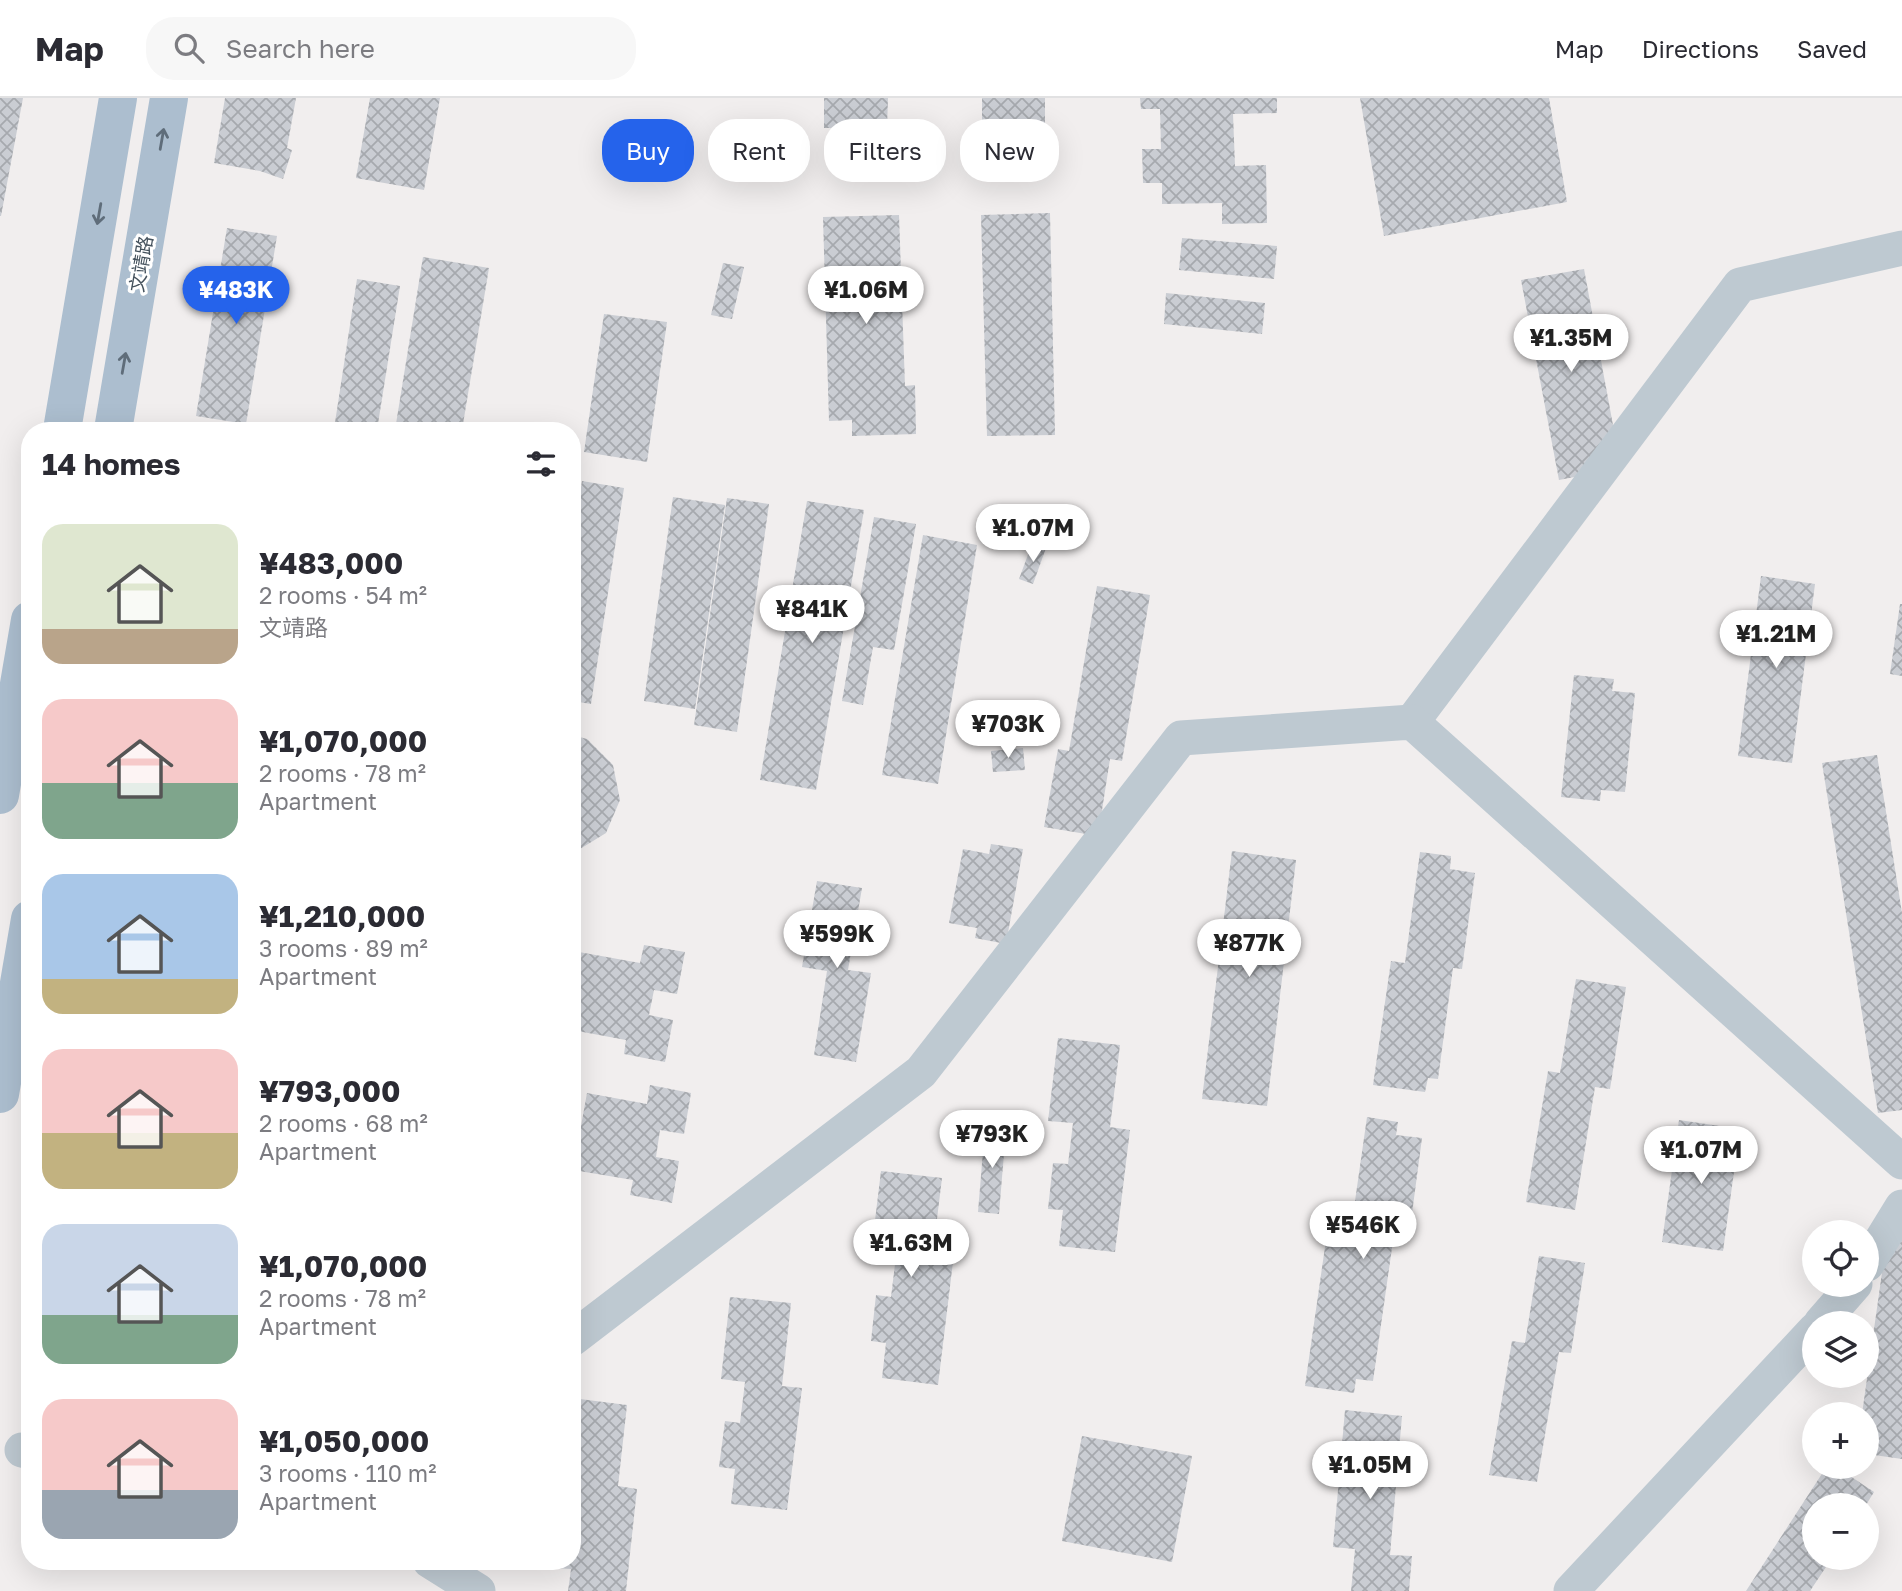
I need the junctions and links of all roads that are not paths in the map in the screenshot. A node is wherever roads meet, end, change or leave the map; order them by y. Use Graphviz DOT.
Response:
graph roads {
  1 [pos="118,98"];
  2 [pos="169,98"];
  3 [pos="1902,248"];
  4 [pos="63,422"];
  5 [pos="114,422"];
  6 [pos="21,672"];
  7 [pos="1412,722"];
  8 [pos="0,795"];
  9 [pos="21,972"];
  10 [pos="0,1094"];
  11 [pos="1902,1162"];
  12 [pos="1902,1207"];
  13 [pos="1879,1244"];
  14 [pos="1843,1297"];
  15 [pos="1831,1311"];
  16 [pos="581,1332"];
  17 [pos="1802,1344"];
  18 [pos="444,1570"];
  19 [pos="478,1591"];
  20 [pos="1571,1591"];
  1 -- 4 [label="main road, one-way"];
  5 -- 2 [label="main road, 文靖路, one-way"];
  3 -- 7 [label="street"];
  6 -- 8 [label="main road"];
  7 -- 11 [label="street"];
  7 -- 16 [label="street"];
  9 -- 10 [label="main road"];
  12 -- 13 [label="street"];
  14 -- 15 [label="street"];
  17 -- 20 [label="street"];
  18 -- 19 [label="street"];
}
